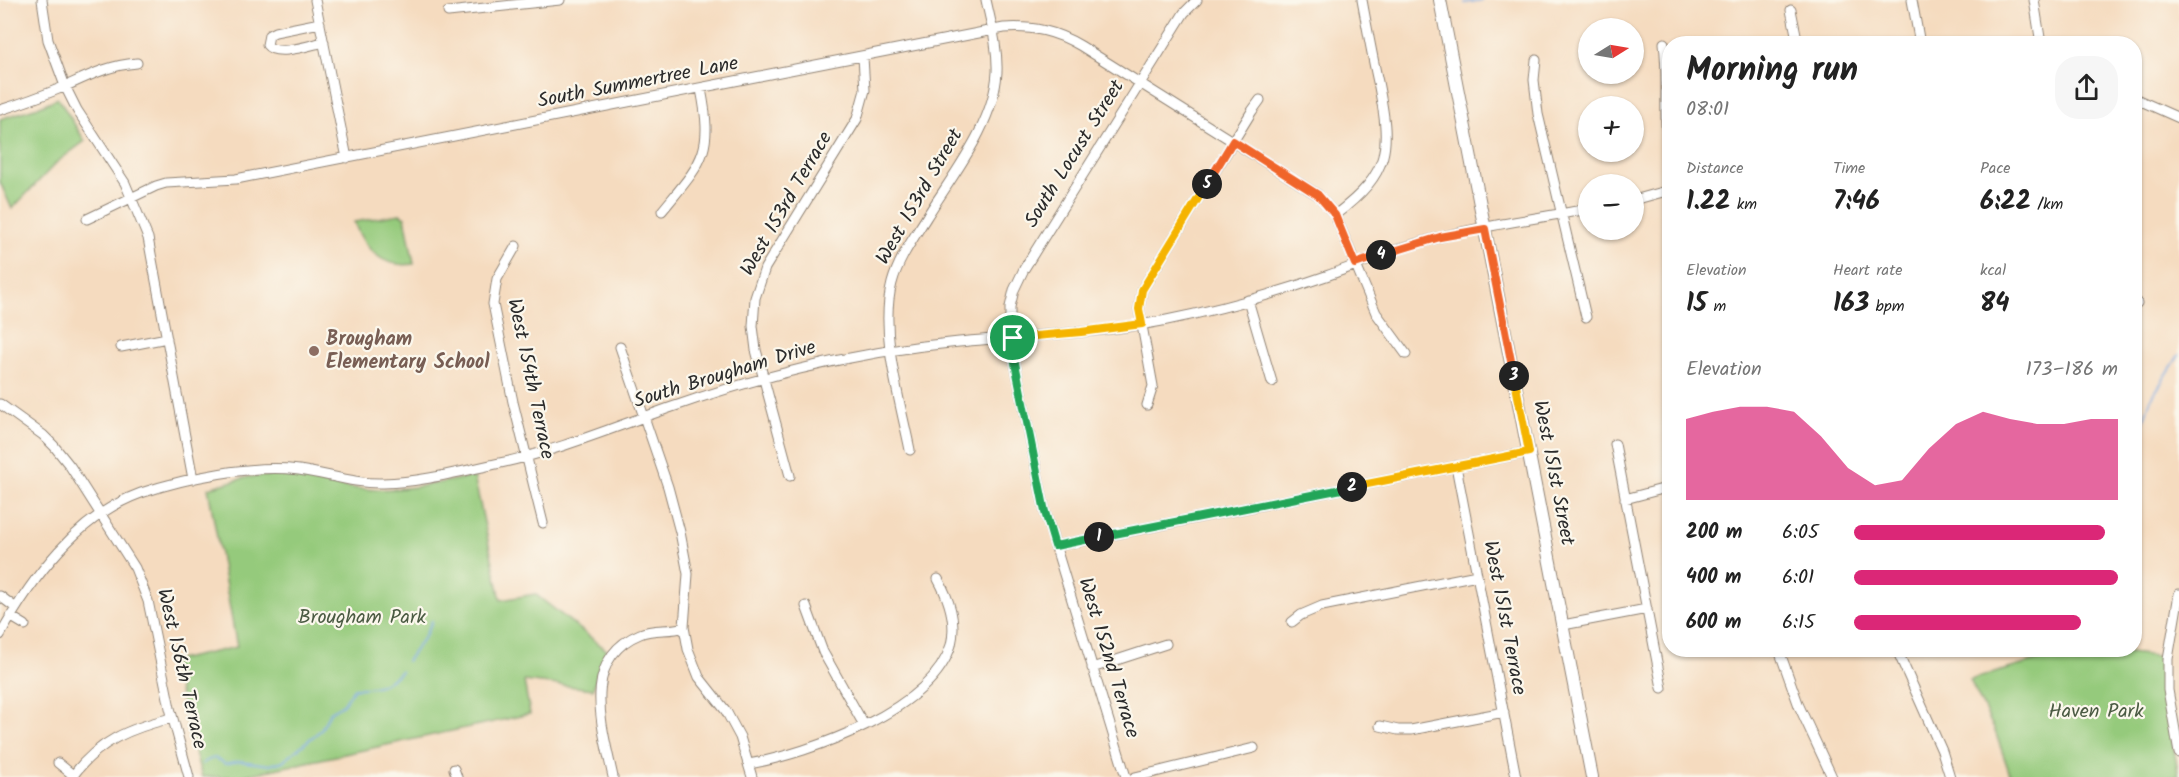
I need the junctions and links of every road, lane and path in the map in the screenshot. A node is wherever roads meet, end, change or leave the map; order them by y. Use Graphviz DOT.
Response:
graph roads {
  1 [pos="42,0"];
  2 [pos="315,0"];
  3 [pos="560,0"];
  4 [pos="986,0"];
  5 [pos="1197,0"];
  6 [pos="1362,0"];
  7 [pos="1440,0"];
  8 [pos="1912,0"];
  9 [pos="2034,0"];
  10 [pos="1791,10"];
  11 [pos="448,12"];
  12 [pos="320,23"];
  13 [pos="993,31"];
  14 [pos="1796,36"];
  15 [pos="1919,36"];
  16 [pos="2040,36"];
  17 [pos="324,42"];
  18 [pos="863,57"];
  19 [pos="1536,60"];
  20 [pos="137,63"];
  21 [pos="1140,83"];
  22 [pos="64,86"];
  23 [pos="701,89"];
  24 [pos="1260,100"];
  25 [pos="2142,102"];
  26 [pos="0,110"];
  27 [pos="2179,118"];
  28 [pos="1233,141"];
  29 [pos="347,158"];
  30 [pos="1662,192"];
  31 [pos="131,197"];
  32 [pos="1644,197"];
  33 [pos="662,211"];
  34 [pos="1578,211"];
  35 [pos="1560,214"];
  36 [pos="1335,215"];
  37 [pos="87,219"];
  38 [pos="1485,229"];
  39 [pos="516,246"];
  40 [pos="1355,264"];
  41 [pos="1248,300"];
  42 [pos="1586,317"];
  43 [pos="1142,324"];
  44 [pos="167,338"];
  45 [pos="1013,338"];
  46 [pos="121,347"];
  47 [pos="620,347"];
  48 [pos="891,351"];
  49 [pos="1406,354"];
  50 [pos="764,378"];
  51 [pos="1272,382"];
  52 [pos="0,405"];
  53 [pos="1147,405"];
  54 [pos="645,417"];
  55 [pos="1615,444"];
  56 [pos="910,450"];
  57 [pos="1529,452"];
  58 [pos="527,456"];
  59 [pos="1456,466"];
  60 [pos="790,476"];
  61 [pos="193,479"];
  62 [pos="1662,489"];
  63 [pos="1625,499"];
  64 [pos="100,514"];
  65 [pos="543,523"];
  66 [pos="1055,546"];
  67 [pos="1477,575"];
  68 [pos="938,579"];
  69 [pos="2179,594"];
  70 [pos="0,596"];
  71 [pos="806,606"];
  72 [pos="16,608"];
  73 [pos="1647,609"];
  74 [pos="10,616"];
  75 [pos="1292,622"];
  76 [pos="25,625"];
  77 [pos="1563,625"];
  78 [pos="684,627"];
  79 [pos="0,635"];
  80 [pos="1166,644"];
  81 [pos="1782,657"];
  82 [pos="1899,657"];
  83 [pos="1092,668"];
  84 [pos="1662,688"];
  85 [pos="1504,712"];
  86 [pos="172,718"];
  87 [pos="864,726"];
  88 [pos="1380,726"];
  89 [pos="2177,731"];
  90 [pos="1254,748"];
  91 [pos="2179,753"];
  92 [pos="58,763"];
  93 [pos="749,764"];
  94 [pos="73,776"];
  95 [pos="189,777"];
  96 [pos="613,777"];
  97 [pos="752,777"];
  98 [pos="1126,777"];
  99 [pos="1135,777"];
  100 [pos="1516,777"];
  101 [pos="1592,777"];
  102 [pos="1832,777"];
  103 [pos="1950,777"];
  1 -- 22 [label="street"];
  2 -- 12 [label="street"];
  3 -- 11 [label="street"];
  4 -- 13 [label="street, West 153rd Street"];
  5 -- 21 [label="street, South Locust Street"];
  6 -- 36 [label="street"];
  7 -- 38 [label="main road, West 151st Street"];
  8 -- 15 [label="street"];
  9 -- 16 [label="street"];
  10 -- 14 [label="street"];
  12 -- 17 [label="street"];
  12 -- 17 [label="street"];
  13 -- 18 [label="street, South Summertree Lane"];
  13 -- 21 [label="street, South Summertree Lane"];
  13 -- 48 [label="street, West 153rd Street"];
  17 -- 29 [label="street"];
  18 -- 23 [label="street, South Summertree Lane"];
  18 -- 50 [label="street, West 153rd Terrace"];
  19 -- 35 [label="street"];
  20 -- 22 [label="street"];
  21 -- 28 [label="street, South Summertree Lane"];
  21 -- 45 [label="street, South Locust Street"];
  22 -- 26 [label="street"];
  22 -- 31 [label="street"];
  23 -- 29 [label="street, South Summertree Lane"];
  23 -- 33 [label="street"];
  24 -- 28 [label="street"];
  25 -- 27 [label="street"];
  28 -- 36 [label="street, South Summertree Lane"];
  28 -- 43 [label="street"];
  29 -- 31 [label="street, South Summertree Lane"];
  30 -- 32 [label="street"];
  31 -- 37 [label="street, South Summertree Lane"];
  31 -- 44 [label="street"];
  34 -- 35 [label="street, South Brougham Drive"];
  35 -- 38 [label="street, South Brougham Drive"];
  35 -- 42 [label="street"];
  36 -- 40 [label="street"];
  38 -- 40 [label="street, South Brougham Drive"];
  38 -- 57 [label="main road, West 151st Street"];
  39 -- 58 [label="street, West 154th Terrace"];
  40 -- 41 [label="street, South Brougham Drive"];
  40 -- 49 [label="street"];
  41 -- 43 [label="street, South Brougham Drive"];
  41 -- 51 [label="street"];
  43 -- 45 [label="street, South Brougham Drive"];
  43 -- 53 [label="street"];
  44 -- 46 [label="street"];
  44 -- 61 [label="street"];
  45 -- 48 [label="street, South Brougham Drive"];
  45 -- 66 [label="street, West 152nd Terrace"];
  47 -- 54 [label="street"];
  48 -- 50 [label="street, South Brougham Drive"];
  48 -- 56 [label="street, West 153rd Street"];
  50 -- 54 [label="street, South Brougham Drive"];
  50 -- 60 [label="street, West 153rd Terrace"];
  52 -- 64 [label="street, West 156th Terrace"];
  54 -- 58 [label="street, South Brougham Drive"];
  54 -- 78 [label="street"];
  55 -- 63 [label="street"];
  57 -- 59 [label="street"];
  57 -- 77 [label="main road, West 151st Street"];
  58 -- 61 [label="street, South Brougham Drive"];
  58 -- 65 [label="street, West 154th Terrace"];
  59 -- 66 [label="street"];
  59 -- 67 [label="street, West 151st Terrace"];
  61 -- 64 [label="street, South Brougham Drive"];
  62 -- 63 [label="street"];
  63 -- 73 [label="street"];
  64 -- 72 [label="street, South Brougham Drive"];
  64 -- 86 [label="street, West 156th Terrace"];
  66 -- 83 [label="street, West 152nd Terrace"];
  67 -- 75 [label="street"];
  67 -- 85 [label="street, West 151st Terrace"];
  68 -- 87 [label="street"];
  69 -- 89 [label="street"];
  70 -- 72 [label="street"];
  71 -- 87 [label="street"];
  72 -- 74 [label="street, South Brougham Drive"];
  73 -- 77 [label="street"];
  73 -- 84 [label="street"];
  74 -- 76 [label="street"];
  74 -- 79 [label="street, South Brougham Drive"];
  77 -- 101 [label="main road, West 151st Street"];
  78 -- 93 [label="street"];
  78 -- 96 [label="street"];
  80 -- 83 [label="street"];
  81 -- 102 [label="street"];
  82 -- 103 [label="street"];
  83 -- 98 [label="street, West 152nd Terrace"];
  85 -- 88 [label="street"];
  85 -- 100 [label="street, West 151st Terrace"];
  86 -- 94 [label="street"];
  86 -- 95 [label="street, West 156th Terrace"];
  87 -- 93 [label="street"];
  89 -- 91 [label="street"];
  90 -- 99 [label="street"];
  92 -- 94 [label="street"];
  93 -- 97 [label="street"];
}
